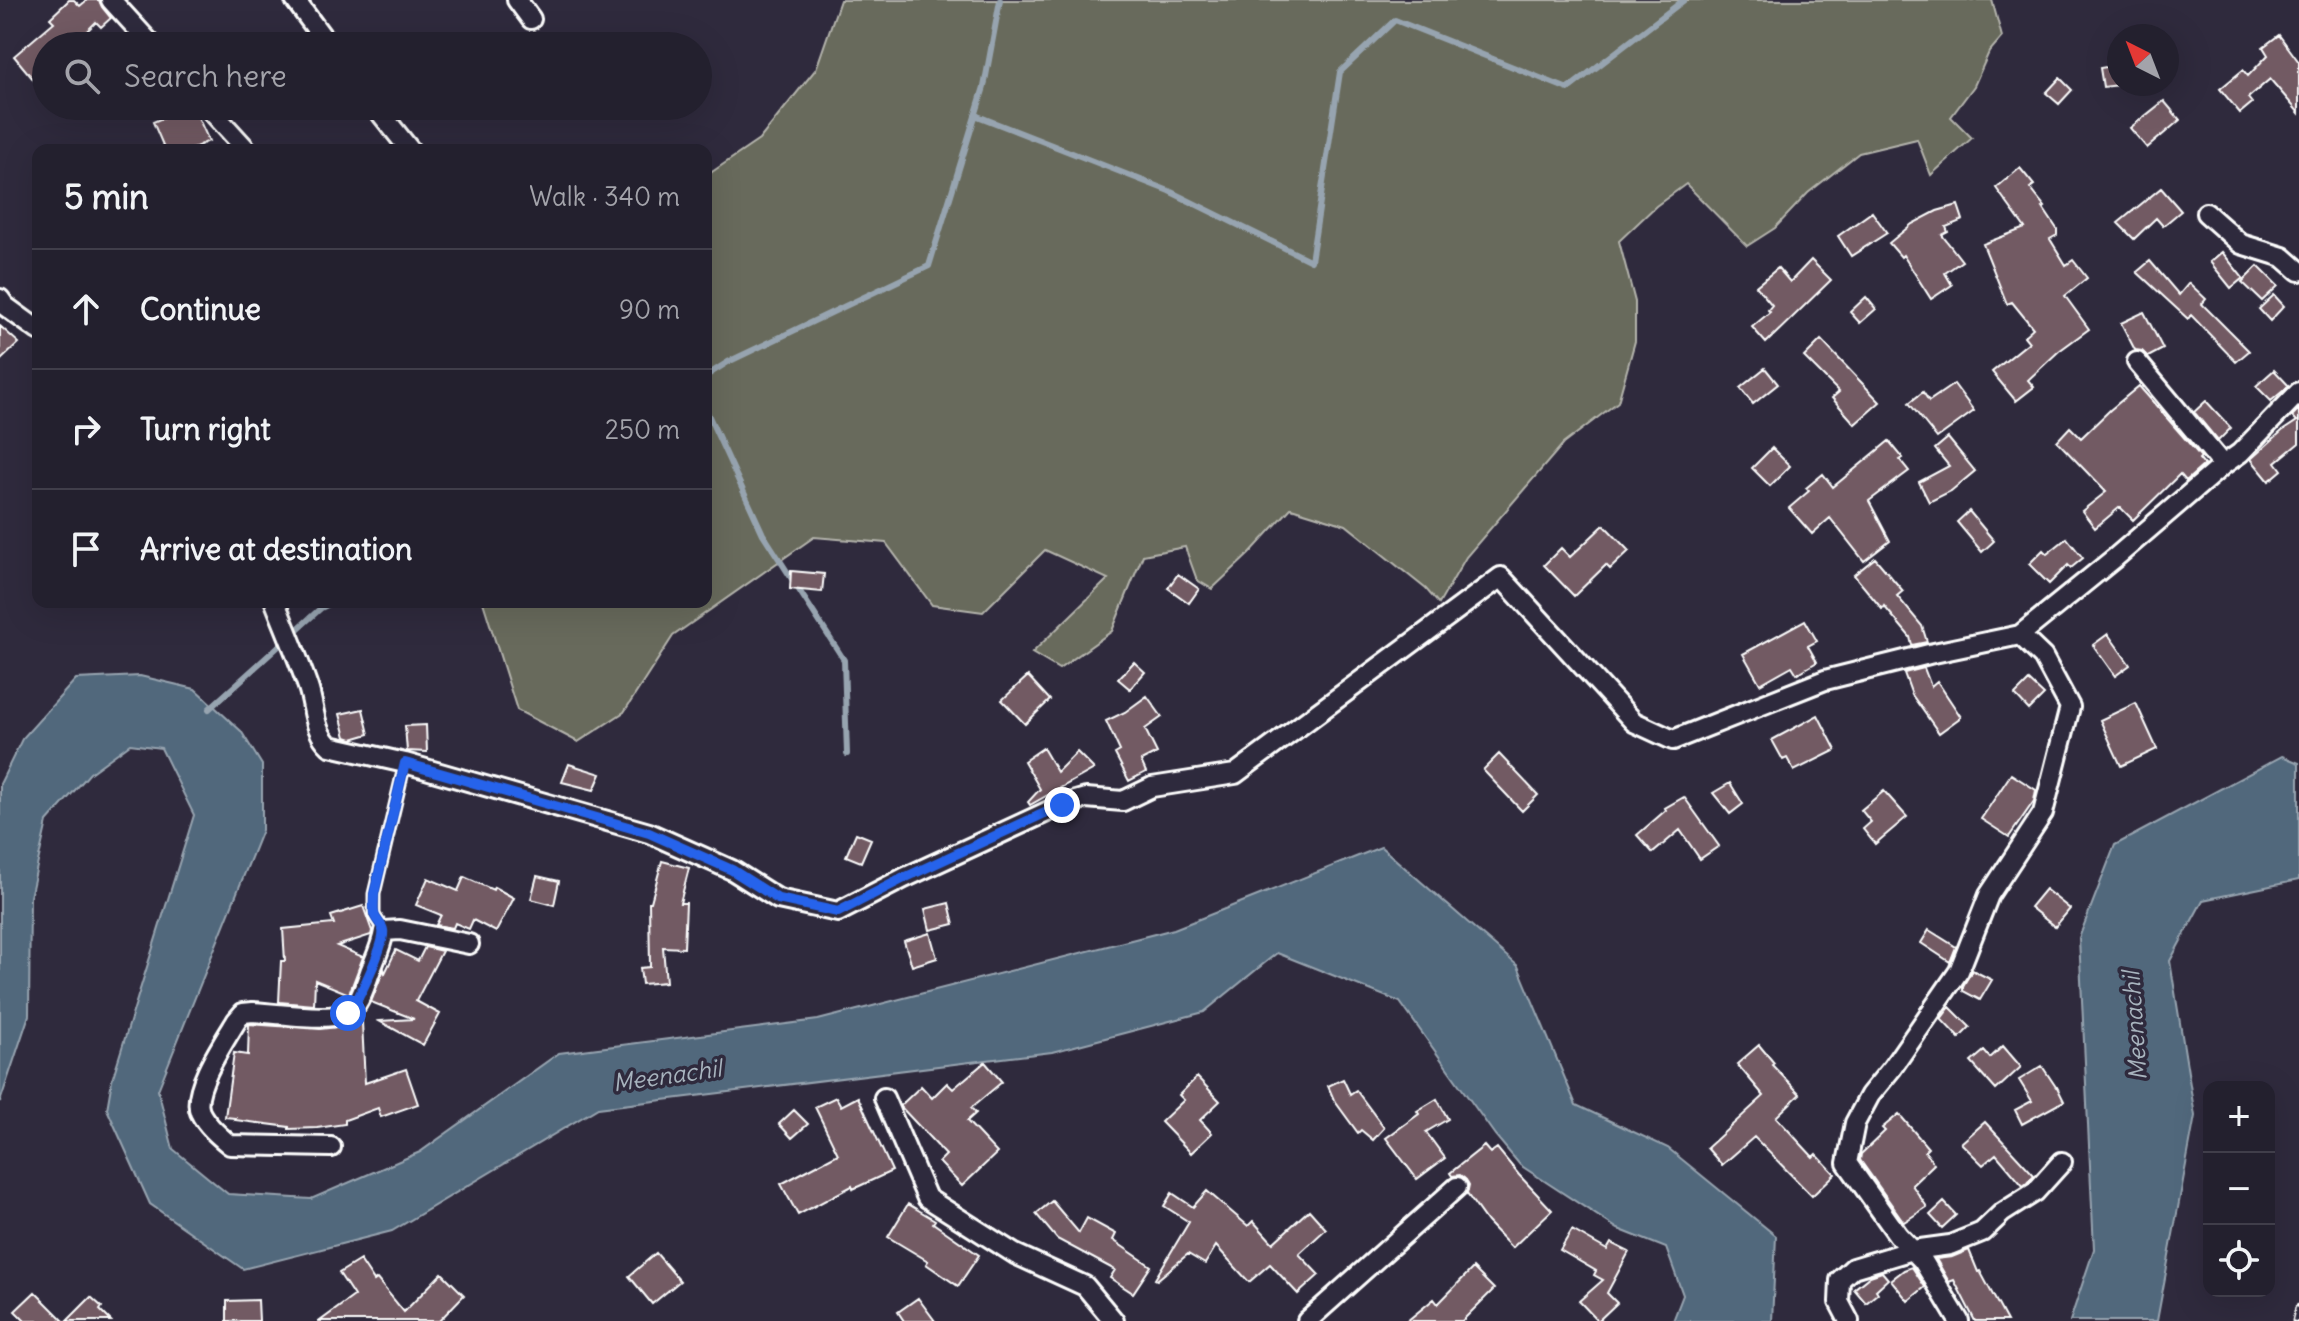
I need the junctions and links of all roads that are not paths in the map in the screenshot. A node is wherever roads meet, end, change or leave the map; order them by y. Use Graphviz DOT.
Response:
graph roads {
  1 [pos="111,0"];
  2 [pos="295,0"];
  3 [pos="517,0"];
  4 [pos="531,19"];
  5 [pos="140,32"];
  6 [pos="319,32"];
  7 [pos="220,120"];
  8 [pos="386,120"];
  9 [pos="242,144"];
  10 [pos="405,144"];
  11 [pos="2206,213"];
  12 [pos="2299,271"];
  13 [pos="0,299"];
  14 [pos="32,326"];
  15 [pos="2137,362"];
  16 [pos="2299,392"];
  17 [pos="2223,465"];
  18 [pos="277,608"];
  19 [pos="2020,635"];
  20 [pos="405,763"];
  21 [pos="384,931"];
  22 [pos="469,944"];
  23 [pos="884,1098"];
  24 [pos="331,1147"];
  25 [pos="2062,1162"];
  26 [pos="1457,1187"];
  27 [pos="1913,1250"];
  28 [pos="1114,1321"];
  29 [pos="1307,1321"];
  30 [pos="1849,1321"];
  31 [pos="1959,1321"];
  1 -- 5 [label="street"];
  2 -- 6 [label="street"];
  3 -- 4 [label="street"];
  7 -- 9 [label="street"];
  8 -- 10 [label="street"];
  11 -- 12 [label="street"];
  13 -- 14 [label="street"];
  15 -- 17 [label="street"];
  16 -- 17 [label="street"];
  17 -- 19 [label="street"];
  18 -- 20 [label="street"];
  19 -- 20 [label="street"];
  19 -- 27 [label="street"];
  20 -- 21 [label="lane"];
  21 -- 22 [label="street"];
  21 -- 24 [label="street"];
  23 -- 28 [label="street"];
  25 -- 27 [label="street"];
  26 -- 29 [label="street"];
  27 -- 30 [label="street"];
  27 -- 31 [label="street"];
}
